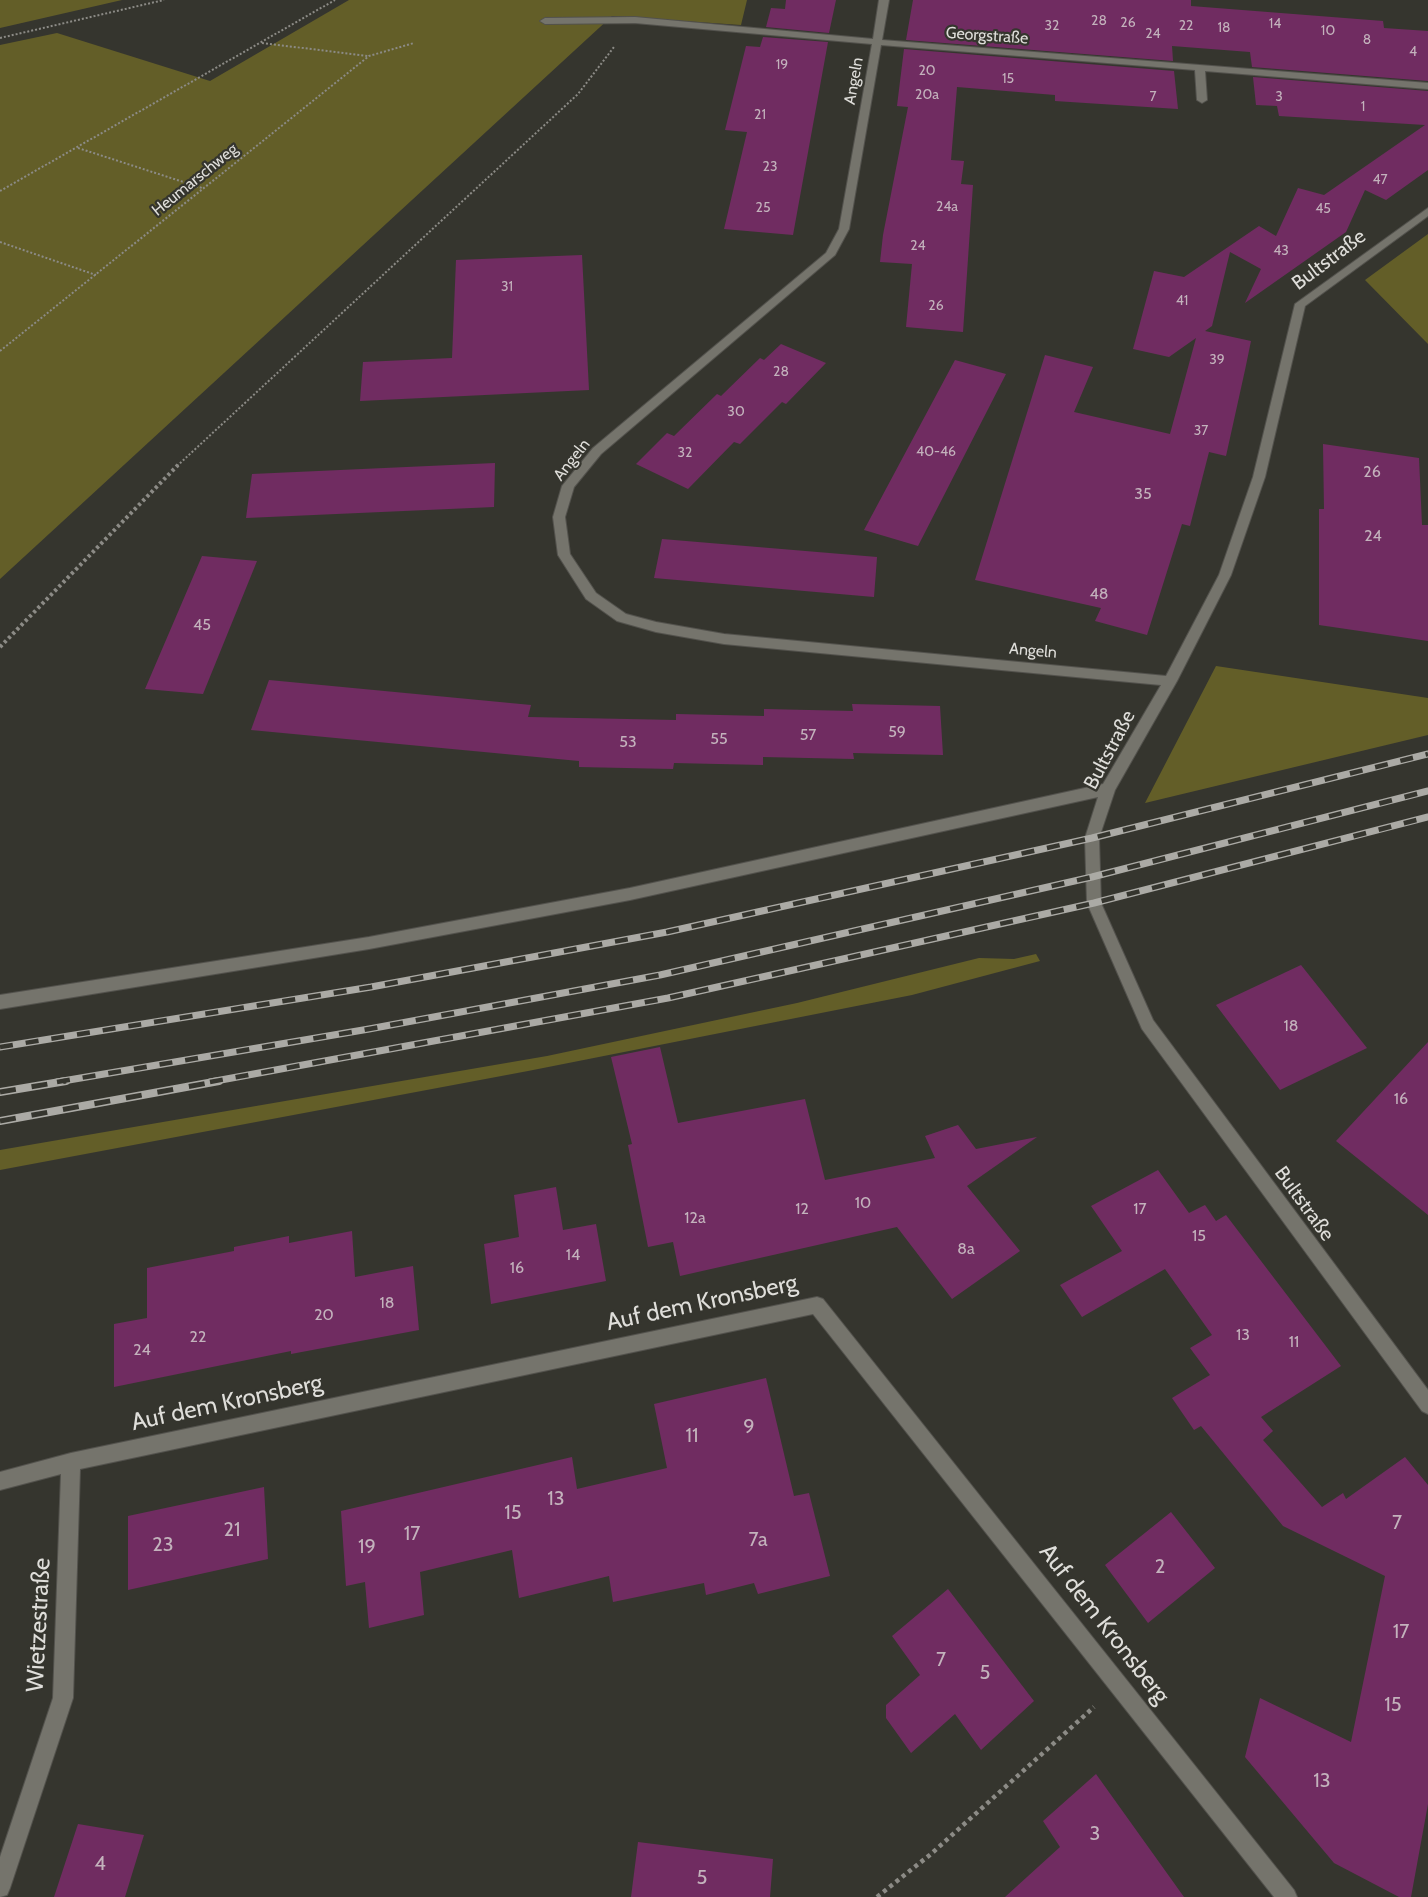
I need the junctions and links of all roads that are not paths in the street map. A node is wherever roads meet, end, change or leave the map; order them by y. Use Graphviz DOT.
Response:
graph roads {
  1 [pos="884,0"];
  2 [pos="545,21"];
  3 [pos="878,42"];
  4 [pos="1200,68"];
  5 [pos="1428,86"];
  6 [pos="1202,100"];
  7 [pos="1428,211"];
  8 [pos="1170,681"];
  9 [pos="1108,789"];
  10 [pos="0,1002"];
  11 [pos="1428,1405"];
  12 [pos="71,1462"];
  13 [pos="0,1481"];
  14 [pos="0,1888"];
  15 [pos="1287,1897"];
  1 -- 3 [label="street, Angeln"];
  2 -- 3 [label="street, Georgstraße"];
  3 -- 4 [label="street, Georgstraße"];
  3 -- 8 [label="street, Angeln"];
  4 -- 5 [label="street, Georgstraße"];
  4 -- 6 [label="street"];
  7 -- 8 [label="street, Bultstraße"];
  8 -- 9 [label="street, Bultstraße"];
  9 -- 10 [label="street"];
  9 -- 11 [label="street, Bultstraße"];
  12 -- 13 [label="street, Auf dem Kronsberg"];
  12 -- 14 [label="street, Wietzestraße"];
  12 -- 15 [label="street, Auf dem Kronsberg"];
}
